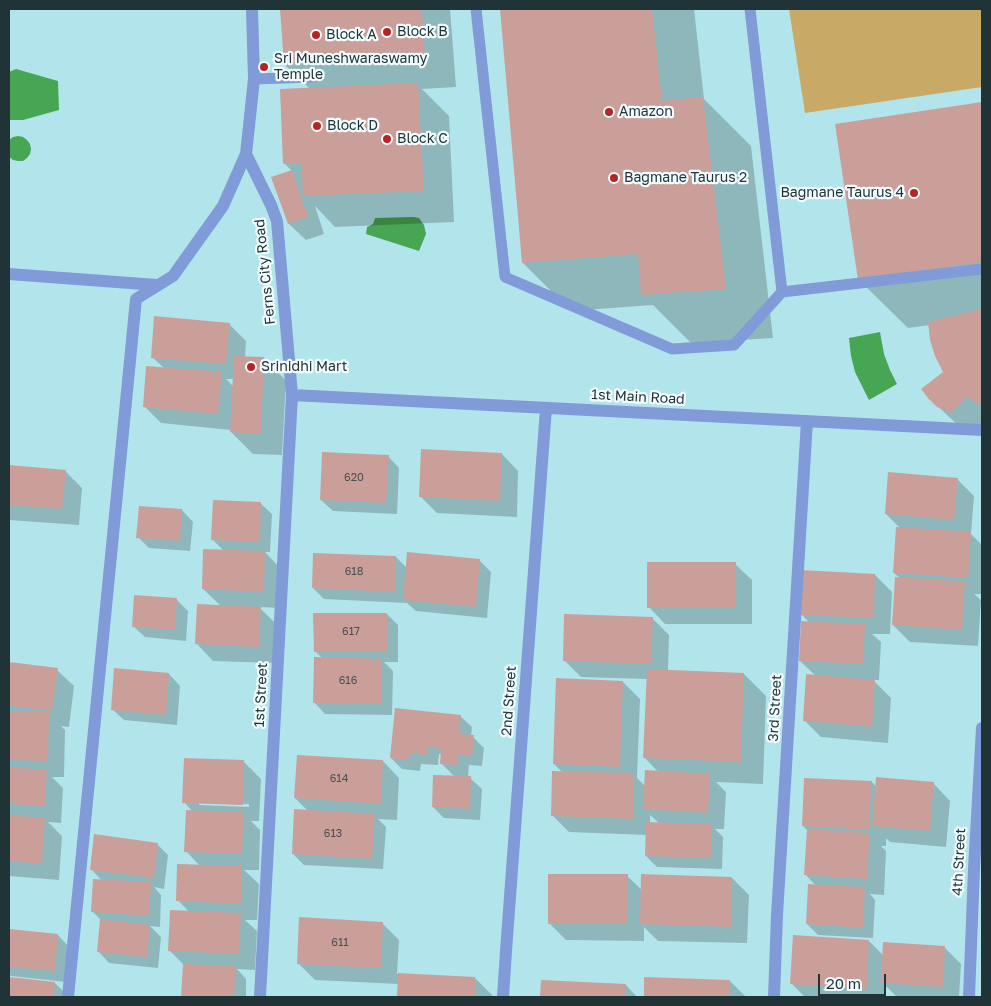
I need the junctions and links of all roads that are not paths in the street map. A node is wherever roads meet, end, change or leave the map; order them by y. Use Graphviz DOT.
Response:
graph roads {
  1 [pos="252,9"];
  2 [pos="476,9"];
  3 [pos="750,9"];
  4 [pos="314,77"];
  5 [pos="254,79"];
  6 [pos="246,154"];
  7 [pos="982,269"];
  8 [pos="9,274"];
  9 [pos="158,286"];
  10 [pos="782,292"];
  11 [pos="292,395"];
  12 [pos="546,408"];
  13 [pos="807,421"];
  14 [pos="982,430"];
  15 [pos="982,728"];
  16 [pos="68,997"];
  17 [pos="260,997"];
  18 [pos="504,997"];
  19 [pos="774,997"];
  20 [pos="969,997"];
  1 -- 5 [label="street"];
  2 -- 10 [label="lane"];
  3 -- 10 [label="lane"];
  4 -- 5 [label="lane"];
  5 -- 6 [label="street"];
  6 -- 9 [label="street"];
  6 -- 11 [label="street, Ferns City Road"];
  7 -- 10 [label="lane"];
  8 -- 9 [label="street"];
  9 -- 16 [label="street"];
  11 -- 12 [label="street, 1st Main Road"];
  11 -- 17 [label="street, 1st Street"];
  12 -- 13 [label="street, 1st Main Road"];
  12 -- 18 [label="street, 2nd Street"];
  13 -- 14 [label="street, 1st Main Road"];
  13 -- 19 [label="street, 3rd Street"];
  15 -- 20 [label="street, 4th Street"];
}
